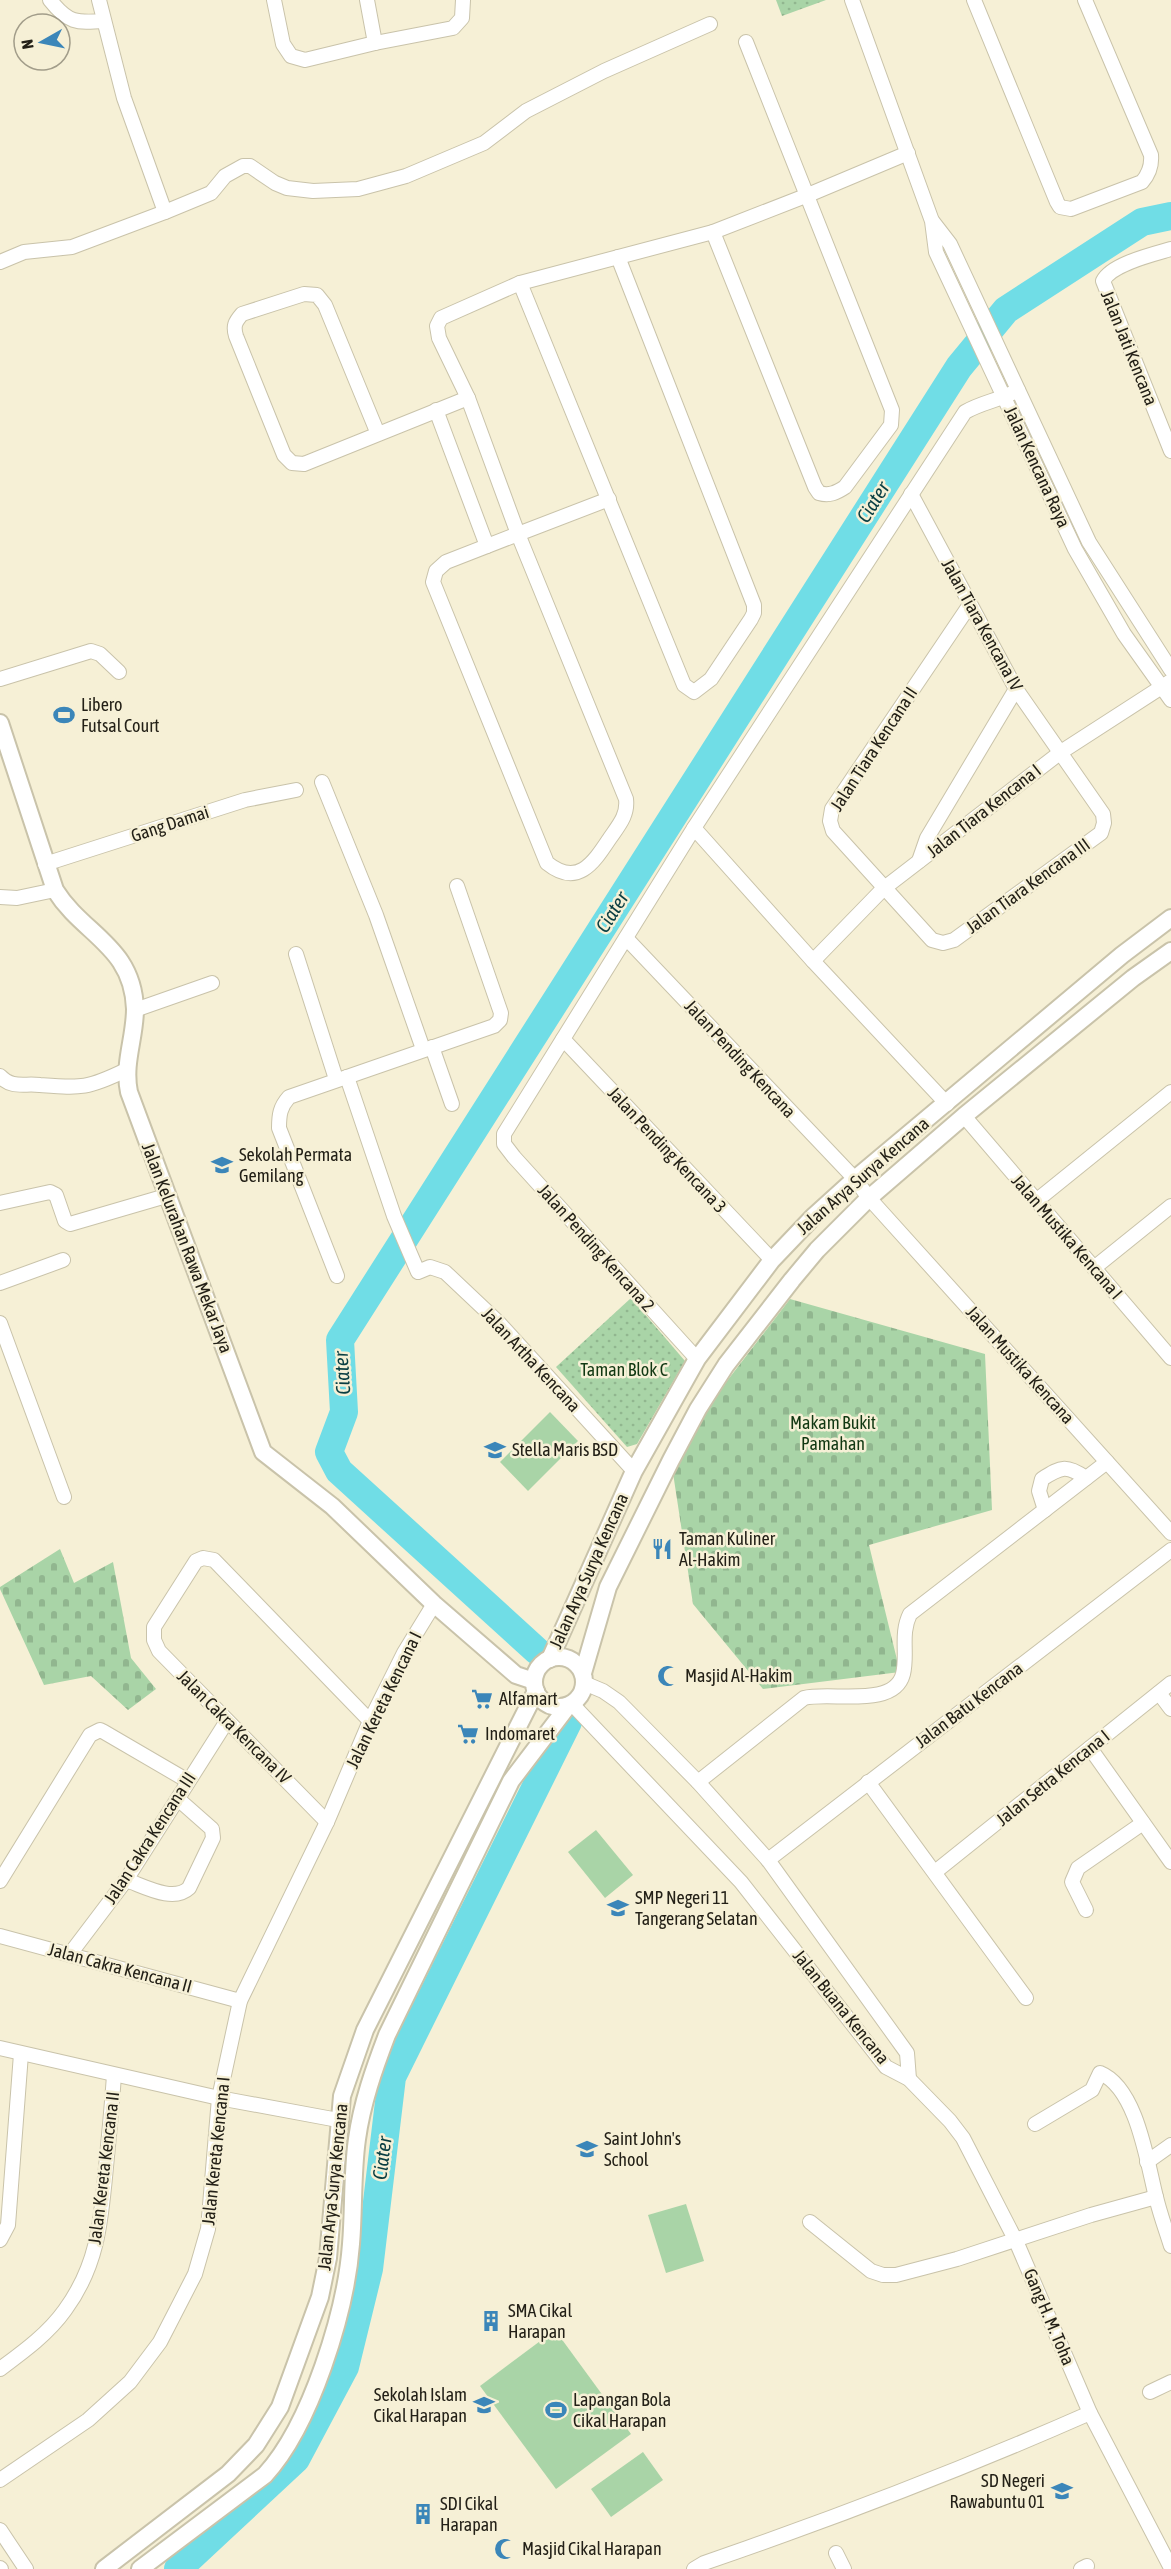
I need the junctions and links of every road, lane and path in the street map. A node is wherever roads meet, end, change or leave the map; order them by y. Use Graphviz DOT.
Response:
graph roads {
  1 [pos="50,0"];
  2 [pos="99,0"];
  3 [pos="274,0"];
  4 [pos="367,0"];
  5 [pos="463,0"];
  6 [pos="852,0"];
  7 [pos="974,0"];
  8 [pos="1085,0"];
  9 [pos="104,21"];
  10 [pos="710,24"];
  11 [pos="746,42"];
  12 [pos="375,43"];
  13 [pos="908,153"];
  14 [pos="808,195"];
  15 [pos="165,212"];
  16 [pos="932,221"];
  17 [pos="713,232"];
  18 [pos="1171,249"];
  19 [pos="618,257"];
  20 [pos="0,262"];
  21 [pos="520,283"];
  22 [pos="1018,390"];
  23 [pos="468,398"];
  24 [pos="1004,398"];
  25 [pos="436,410"];
  26 [pos="378,434"];
  27 [pos="1171,451"];
  28 [pos="911,494"];
  29 [pos="609,499"];
  30 [pos="518,534"];
  31 [pos="487,546"];
  32 [pos="969,606"];
  33 [pos="1171,670"];
  34 [pos="120,672"];
  35 [pos="0,679"];
  36 [pos="1166,684"];
  37 [pos="1016,689"];
  38 [pos="1171,700"];
  39 [pos="0,723"];
  40 [pos="1060,752"];
  41 [pos="322,782"];
  42 [pos="296,790"];
  43 [pos="694,828"];
  44 [pos="919,861"];
  45 [pos="45,864"];
  46 [pos="458,886"];
  47 [pos="883,889"];
  48 [pos="55,890"];
  49 [pos="0,897"];
  50 [pos="1171,918"];
  51 [pos="626,938"];
  52 [pos="1171,951"];
  53 [pos="296,954"];
  54 [pos="813,961"];
  55 [pos="212,983"];
  56 [pos="135,1010"];
  57 [pos="563,1039"];
  58 [pos="428,1048"];
  59 [pos="126,1070"];
  60 [pos="0,1076"];
  61 [pos="342,1078"];
  62 [pos="1171,1092"];
  63 [pos="452,1104"];
  64 [pos="947,1104"];
  65 [pos="964,1116"];
  66 [pos="855,1179"];
  67 [pos="166,1196"];
  68 [pos="869,1198"];
  69 [pos="1036,1201"];
  70 [pos="0,1203"];
  71 [pos="1171,1206"];
  72 [pos="63,1260"];
  73 [pos="772,1260"];
  74 [pos="1094,1268"];
  75 [pos="337,1276"];
  76 [pos="0,1283"];
  77 [pos="0,1323"];
  78 [pos="1171,1358"];
  79 [pos="697,1359"];
  80 [pos="1107,1462"];
  81 [pos="634,1471"];
  82 [pos="1086,1478"];
  83 [pos="64,1497"];
  84 [pos="1045,1510"];
  85 [pos="1171,1533"];
  86 [pos="1171,1551"];
  87 [pos="434,1604"];
  88 [pos="550,1659"];
  89 [pos="584,1678"];
  90 [pos="1171,1683"];
  91 [pos="535,1686"];
  92 [pos="1159,1693"];
  93 [pos="570,1705"];
  94 [pos="1171,1709"];
  95 [pos="227,1720"];
  96 [pos="370,1720"];
  97 [pos="1090,1748"];
  98 [pos="188,1781"];
  99 [pos="698,1782"];
  100 [pos="868,1782"];
  101 [pos="178,1799"];
  102 [pos="327,1822"];
  103 [pos="1143,1823"];
  104 [pos="768,1860"];
  105 [pos="1171,1862"];
  106 [pos="935,1872"];
  107 [pos="126,1880"];
  108 [pos="0,1881"];
  109 [pos="1086,1910"];
  110 [pos="0,1936"];
  111 [pos="69,1954"];
  112 [pos="1026,1998"];
  113 [pos="240,2001"];
  114 [pos="0,2048"];
  115 [pos="21,2054"];
  116 [pos="114,2075"];
  117 [pos="909,2079"];
  118 [pos="219,2098"];
  119 [pos="338,2120"];
  120 [pos="1035,2124"];
  121 [pos="1171,2145"];
  122 [pos="1147,2162"];
  123 [pos="1156,2198"];
  124 [pos="810,2222"];
  125 [pos="0,2240"];
  126 [pos="1016,2241"];
  127 [pos="1171,2246"];
  128 [pos="0,2368"];
  129 [pos="1171,2382"];
  130 [pos="1150,2392"];
  131 [pos="1090,2413"];
  132 [pos="1,2478"];
  133 [pos="0,2530"];
  134 [pos="836,2553"];
  135 [pos="1171,2568"];
  136 [pos="26,2569"];
  137 [pos="104,2569"];
  138 [pos="140,2569"];
  139 [pos="694,2569"];
  140 [pos="844,2569"];
  1 -- 9 [label="street"];
  2 -- 9 [label="street"];
  3 -- 12 [label="street"];
  4 -- 12 [label="street"];
  5 -- 12 [label="street"];
  6 -- 13 [label="street, Jalan Kencana Raya"];
  7 -- 8 [label="street"];
  9 -- 15 [label="street"];
  10 -- 15 [label="street"];
  11 -- 14 [label="street"];
  13 -- 14 [label="street"];
  13 -- 16 [label="street, Jalan Kencana Raya"];
  14 -- 17 [label="street"];
  14 -- 17 [label="street"];
  15 -- 20 [label="street"];
  16 -- 22 [label="street, Jalan Kencana Raya"];
  16 -- 24 [label="street, Jalan Kencana Raya"];
  17 -- 19 [label="street"];
  18 -- 27 [label="street, Jalan Jati Kencana"];
  19 -- 21 [label="street"];
  19 -- 29 [label="street"];
  21 -- 23 [label="street"];
  21 -- 29 [label="street"];
  22 -- 24 [label="street"];
  22 -- 33 [label="street, Jalan Kencana Raya"];
  23 -- 25 [label="street"];
  23 -- 30 [label="street"];
  24 -- 28 [label="street"];
  24 -- 36 [label="street, Jalan Kencana Raya"];
  25 -- 26 [label="street"];
  25 -- 31 [label="street"];
  26 -- 26 [label="street"];
  28 -- 32 [label="street, Jalan Tiara Kencana IV"];
  28 -- 43 [label="street"];
  29 -- 30 [label="street"];
  30 -- 31 [label="street"];
  30 -- 31 [label="street"];
  32 -- 37 [label="street, Jalan Tiara Kencana IV"];
  32 -- 47 [label="street, Jalan Tiara Kencana II"];
  34 -- 35 [label="street"];
  36 -- 38 [label="street, Jalan Kencana Raya"];
  36 -- 40 [label="street, Jalan Tiara Kencana I"];
  37 -- 40 [label="street, Jalan Tiara Kencana IV"];
  37 -- 44 [label="street"];
  39 -- 45 [label="street, Jalan Kelurahan Rawa Mekar Jaya"];
  40 -- 44 [label="street, Jalan Tiara Kencana I"];
  40 -- 47 [label="street, Jalan Tiara Kencana III"];
  41 -- 58 [label="street"];
  42 -- 45 [label="street, Gang Damai"];
  43 -- 51 [label="street"];
  43 -- 54 [label="street"];
  44 -- 47 [label="street, Jalan Tiara Kencana I"];
  45 -- 48 [label="street, Jalan Kelurahan Rawa Mekar Jaya"];
  46 -- 58 [label="street"];
  47 -- 54 [label="street, Jalan Tiara Kencana I"];
  48 -- 49 [label="street"];
  48 -- 56 [label="street, Jalan Kelurahan Rawa Mekar Jaya"];
  50 -- 64 [label="street, Jalan Arya Surya Kencana"];
  51 -- 57 [label="street"];
  51 -- 66 [label="street, Jalan Pending Kencana"];
  52 -- 65 [label="street, Jalan Arya Surya Kencana"];
  53 -- 61 [label="street"];
  54 -- 64 [label="street"];
  55 -- 56 [label="street"];
  56 -- 59 [label="street, Jalan Kelurahan Rawa Mekar Jaya"];
  57 -- 73 [label="street, Jalan Pending Kencana 3"];
  57 -- 79 [label="street, Jalan Pending Kencana 2"];
  58 -- 61 [label="street"];
  58 -- 63 [label="street"];
  59 -- 60 [label="street"];
  59 -- 67 [label="street, Jalan Kelurahan Rawa Mekar Jaya"];
  61 -- 75 [label="street"];
  61 -- 81 [label="street, Jalan Artha Kencana"];
  62 -- 69 [label="street"];
  64 -- 66 [label="street, Jalan Arya Surya Kencana"];
  65 -- 68 [label="street, Jalan Arya Surya Kencana"];
  65 -- 69 [label="street, Jalan Mustika Kencana I"];
  66 -- 68 [label="street, Jalan Pending Kencana"];
  66 -- 73 [label="street, Jalan Arya Surya Kencana"];
  67 -- 70 [label="street"];
  67 -- 87 [label="street, Jalan Kelurahan Rawa Mekar Jaya"];
  68 -- 80 [label="street, Jalan Mustika Kencana"];
  68 -- 89 [label="street, Jalan Arya Surya Kencana"];
  69 -- 74 [label="street, Jalan Mustika Kencana I"];
  71 -- 74 [label="street"];
  72 -- 76 [label="street"];
  73 -- 79 [label="street, Jalan Arya Surya Kencana"];
  74 -- 78 [label="street, Jalan Mustika Kencana I"];
  77 -- 83 [label="street"];
  79 -- 81 [label="street, Jalan Arya Surya Kencana"];
  80 -- 82 [label="street"];
  80 -- 85 [label="street, Jalan Mustika Kencana"];
  81 -- 88 [label="street, Jalan Arya Surya Kencana"];
  82 -- 84 [label="street"];
  82 -- 84 [label="street"];
  84 -- 99 [label="street"];
  86 -- 100 [label="street, Jalan Batu Kencana"];
  87 -- 91 [label="street, Jalan Kelurahan Rawa Mekar Jaya"];
  87 -- 96 [label="street, Jalan Kereta Kencana I"];
  88 -- 89 [label="street"];
  88 -- 91 [label="street"];
  89 -- 93 [label="street"];
  89 -- 99 [label="street, Jalan Buana Kencana"];
  90 -- 92 [label="street, Jalan Setra Kencana I"];
  91 -- 93 [label="street"];
  91 -- 119 [label="street, Jalan Arya Surya Kencana"];
  92 -- 94 [label="street"];
  92 -- 97 [label="street, Jalan Setra Kencana I"];
  93 -- 117 [label="street, Jalan Buana Kencana"];
  93 -- 138 [label="street, Jalan Arya Surya Kencana"];
  95 -- 96 [label="street, Jalan Cakra Kencana IV"];
  95 -- 98 [label="street, Jalan Cakra Kencana III"];
  95 -- 102 [label="street, Jalan Cakra Kencana IV"];
  96 -- 102 [label="street, Jalan Kereta Kencana I"];
  97 -- 103 [label="street"];
  97 -- 106 [label="street, Jalan Setra Kencana I"];
  98 -- 101 [label="street, Jalan Cakra Kencana III"];
  98 -- 108 [label="street"];
  99 -- 104 [label="street, Jalan Buana Kencana"];
  100 -- 104 [label="street, Jalan Batu Kencana"];
  100 -- 106 [label="street"];
  101 -- 107 [label="street, Jalan Cakra Kencana III"];
  101 -- 107 [label="street"];
  102 -- 113 [label="street, Jalan Kereta Kencana I"];
  103 -- 105 [label="street"];
  103 -- 109 [label="street"];
  104 -- 117 [label="street, Jalan Buana Kencana"];
  106 -- 112 [label="street"];
  107 -- 111 [label="street, Jalan Cakra Kencana III"];
  110 -- 111 [label="street, Jalan Cakra Kencana II"];
  111 -- 113 [label="street, Jalan Cakra Kencana II"];
  113 -- 118 [label="street, Jalan Kereta Kencana I"];
  114 -- 115 [label="street"];
  115 -- 116 [label="street"];
  115 -- 125 [label="street"];
  116 -- 118 [label="street"];
  116 -- 128 [label="street, Jalan Kereta Kencana II"];
  117 -- 126 [label="street, Gang H. M. Toha"];
  118 -- 119 [label="street"];
  118 -- 132 [label="street, Jalan Kereta Kencana I"];
  119 -- 137 [label="street, Jalan Arya Surya Kencana"];
  120 -- 122 [label="street"];
  121 -- 122 [label="street"];
  122 -- 123 [label="street"];
  123 -- 126 [label="street"];
  123 -- 127 [label="street"];
  124 -- 126 [label="street"];
  126 -- 131 [label="street, Gang H. M. Toha"];
  129 -- 130 [label="street"];
  131 -- 135 [label="street, Gang H. M. Toha"];
  131 -- 139 [label="street"];
  133 -- 136 [label="street"];
  134 -- 140 [label="street"];
}
